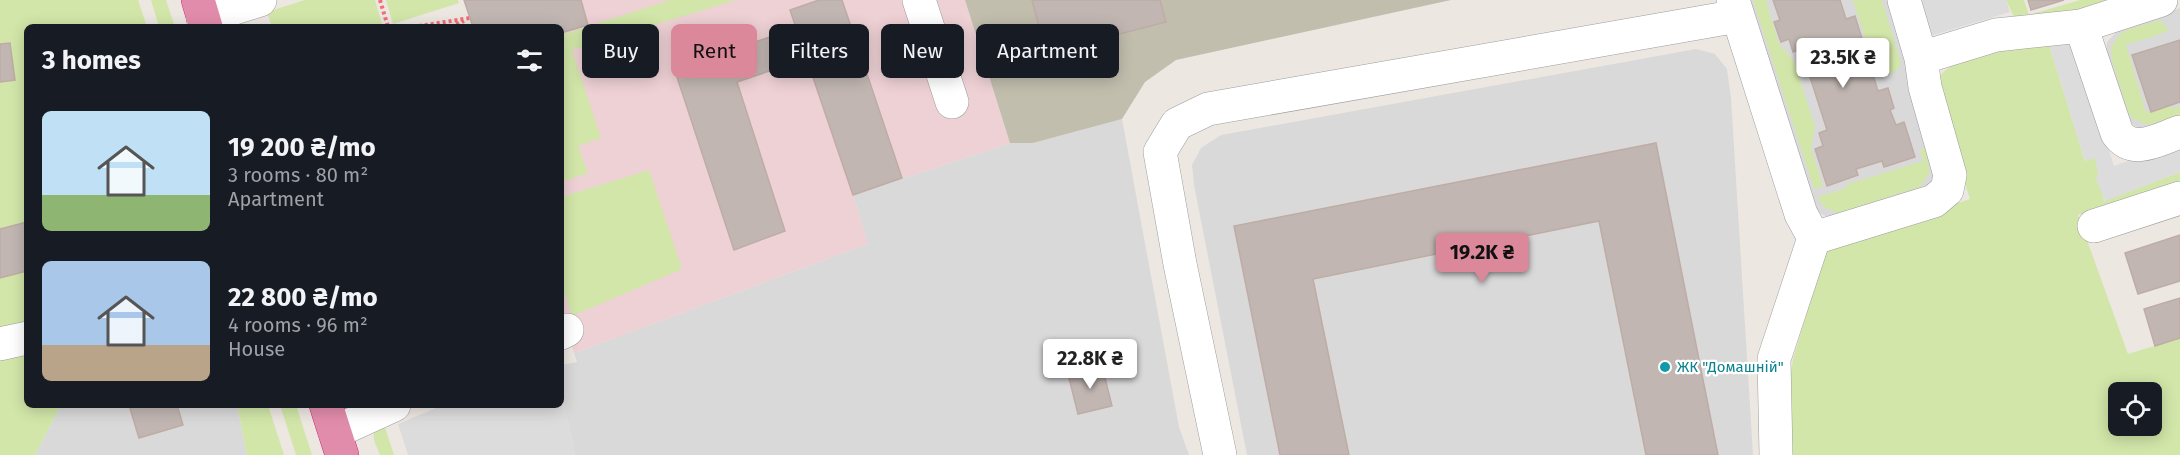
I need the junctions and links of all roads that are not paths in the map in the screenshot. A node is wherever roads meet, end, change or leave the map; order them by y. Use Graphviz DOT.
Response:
graph roads {
  1 [pos="261,0"];
  2 [pos="919,0"];
  3 [pos="1904,0"];
  4 [pos="2161,0"];
  5 [pos="1736,8"];
  6 [pos="202,15"];
  7 [pos="2081,26"];
  8 [pos="1921,58"];
  9 [pos="952,102"];
  10 [pos="2180,132"];
  11 [pos="2180,198"];
  12 [pos="2094,226"];
  13 [pos="1814,238"];
  14 [pos="24,339"];
  15 [pos="0,344"];
  16 [pos="387,408"];
  17 [pos="334,431"];
  18 [pos="1220,455"];
  19 [pos="1776,455"];
  1 -- 6 [label="lane"];
  2 -- 9 [label="lane"];
  3 -- 8 [label="lane"];
  4 -- 7 [label="lane"];
  5 -- 13 [label="lane"];
  5 -- 18 [label="lane"];
  7 -- 8 [label="lane"];
  7 -- 10 [label="lane"];
  8 -- 13 [label="lane"];
  11 -- 12 [label="lane"];
  13 -- 19 [label="lane"];
  14 -- 15 [label="lane"];
  16 -- 17 [label="lane"];
}
